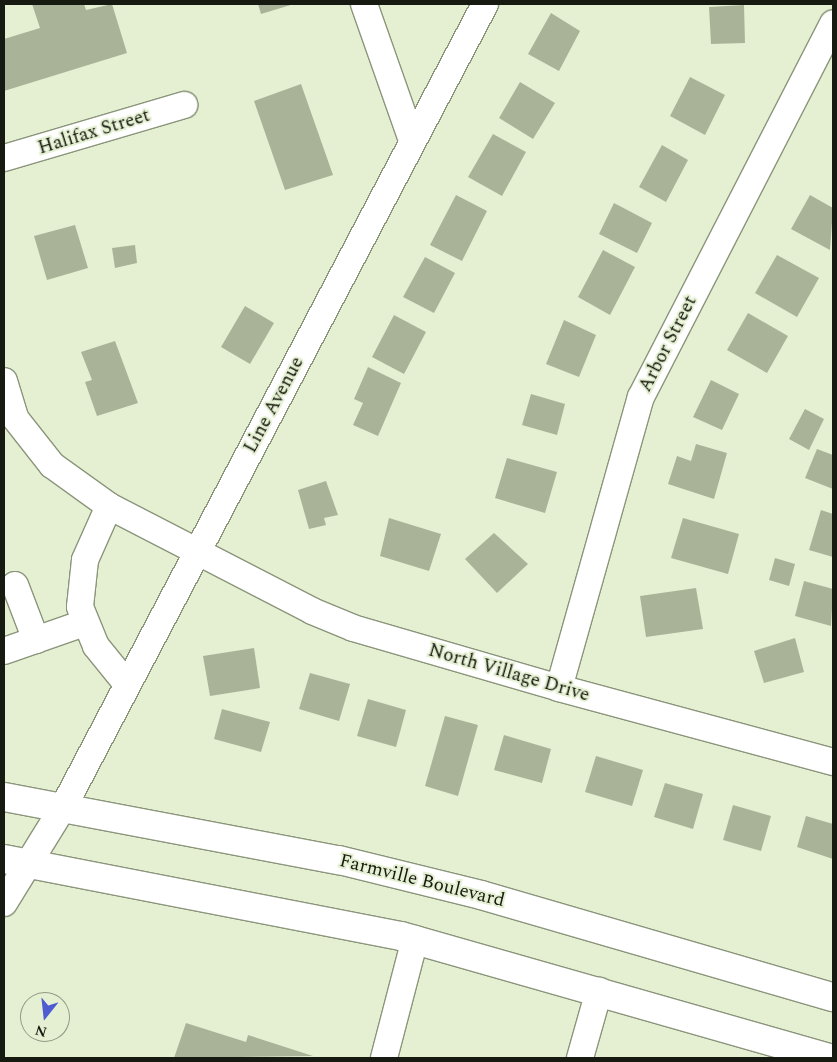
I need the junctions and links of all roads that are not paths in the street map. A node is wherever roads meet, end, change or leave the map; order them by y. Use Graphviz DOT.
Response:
graph roads {
  1 [pos="364,4"];
  2 [pos="485,4"];
  3 [pos="833,23"];
  4 [pos="184,105"];
  5 [pos="412,140"];
  6 [pos="4,158"];
  7 [pos="4,381"];
  8 [pos="109,506"];
  9 [pos="197,553"];
  10 [pos="15,585"];
  11 [pos="84,623"];
  12 [pos="36,640"];
  13 [pos="4,651"];
  14 [pos="126,683"];
  15 [pos="559,688"];
  16 [pos="833,762"];
  17 [pos="4,797"];
  18 [pos="64,806"];
  19 [pos="16,861"];
  20 [pos="4,903"];
  21 [pos="415,939"];
  22 [pos="599,991"];
  23 [pos="833,997"];
  24 [pos="384,1058"];
  25 [pos="580,1058"];
  26 [pos="830,1058"];
  1 -- 5 [label="street"];
  2 -- 5 [label="street, Line Avenue"];
  3 -- 15 [label="street, Arbor Street"];
  4 -- 6 [label="street, Halifax Street"];
  5 -- 9 [label="street, Line Avenue"];
  7 -- 8 [label="street, North Village Drive"];
  8 -- 9 [label="street, North Village Drive"];
  8 -- 11 [label="street"];
  9 -- 14 [label="street, Line Avenue"];
  9 -- 15 [label="street, North Village Drive"];
  10 -- 12 [label="street"];
  11 -- 12 [label="street"];
  11 -- 14 [label="street"];
  12 -- 13 [label="street"];
  14 -- 18 [label="street, Line Avenue"];
  15 -- 16 [label="street, North Village Drive"];
  17 -- 18 [label="main road, Farmville Boulevard"];
  18 -- 19 [label="street, Line Avenue"];
  18 -- 23 [label="main road, Farmville Boulevard"];
  19 -- 20 [label="street, Line Avenue"];
  19 -- 21 [label="main road"];
  21 -- 22 [label="main road"];
  21 -- 24 [label="street"];
  22 -- 25 [label="street"];
  22 -- 26 [label="main road"];
}
